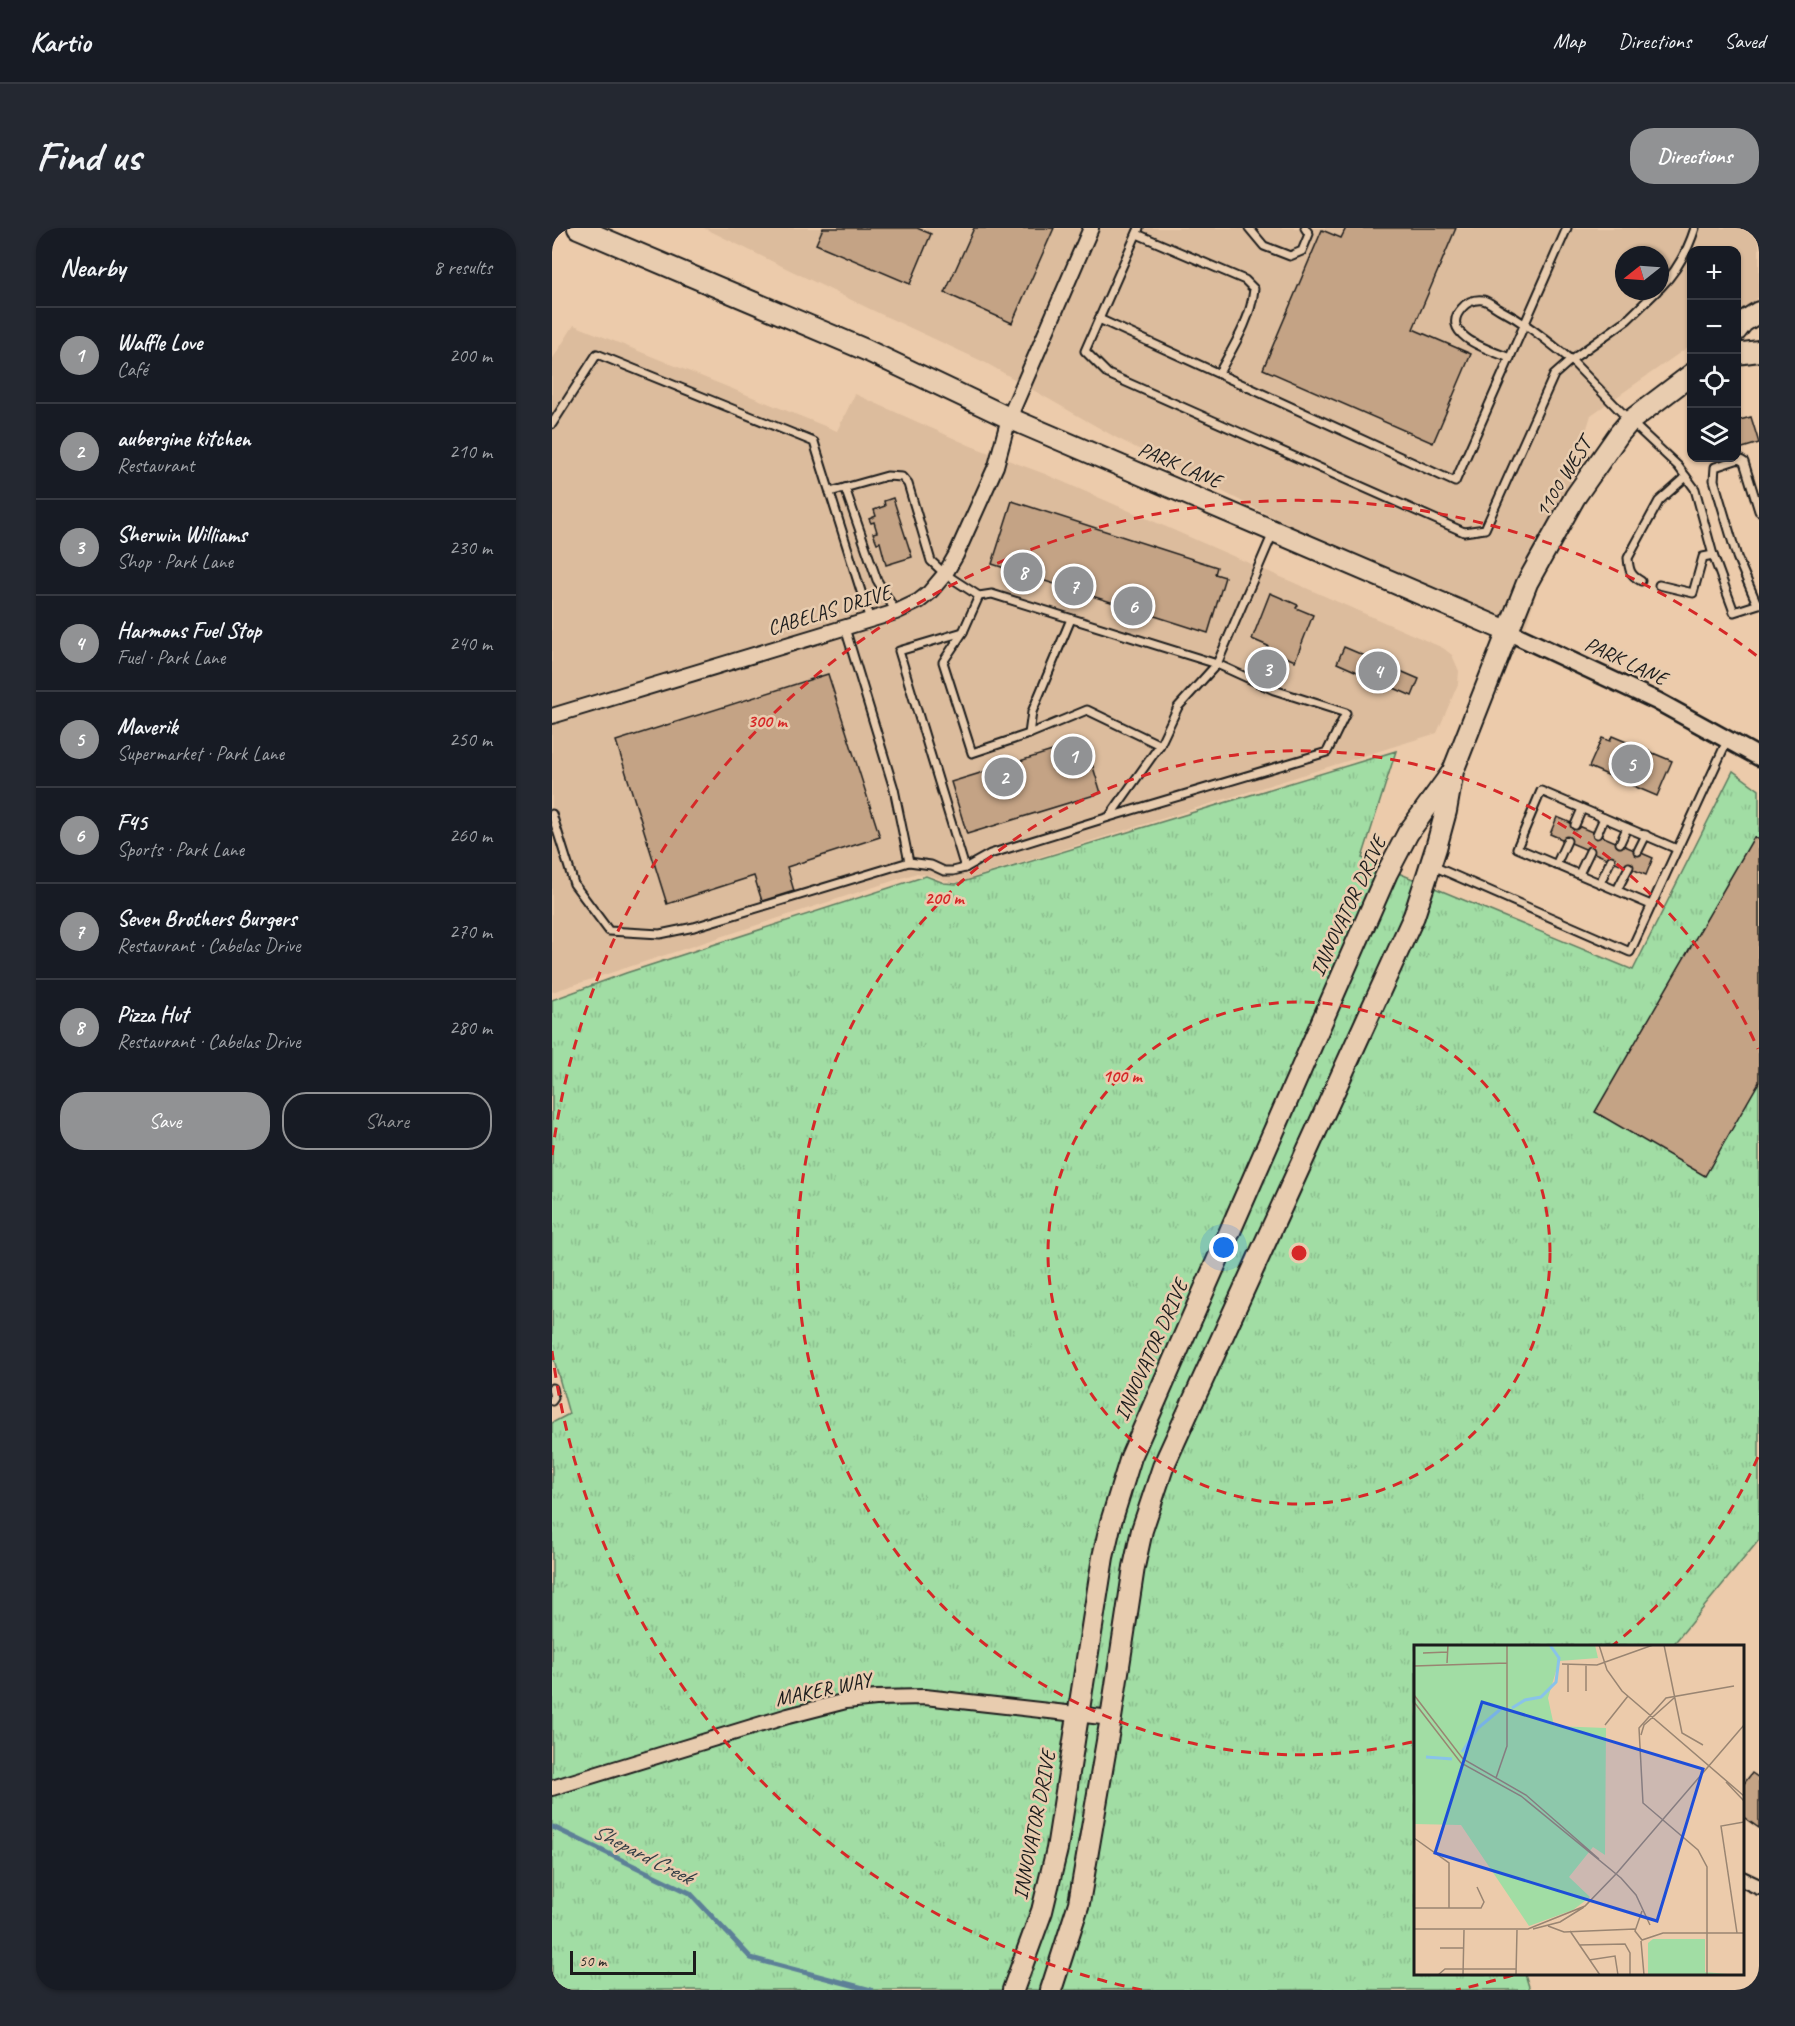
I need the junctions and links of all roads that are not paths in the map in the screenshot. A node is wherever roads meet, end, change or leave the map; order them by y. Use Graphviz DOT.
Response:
graph roads {
  1 [pos="578,228"];
  2 [pos="1091,228"];
  3 [pos="1250,228"];
  4 [pos="1256,228"];
  5 [pos="1305,228"];
  6 [pos="1567,228"];
  7 [pos="1695,228"];
  8 [pos="1138,231"];
  9 [pos="1669,276"];
  10 [pos="1648,300"];
  11 [pos="1759,312"];
  12 [pos="1099,319"];
  13 [pos="1526,323"];
  14 [pos="1741,325"];
  15 [pos="1759,351"];
  16 [pos="1741,353"];
  17 [pos="1510,358"];
  18 [pos="1571,360"];
  19 [pos="1219,373"];
  20 [pos="1687,378"];
  21 [pos="1008,418"];
  22 [pos="1630,421"];
  23 [pos="552,424"];
  24 [pos="1686,477"];
  25 [pos="845,488"];
  26 [pos="830,492"];
  27 [pos="1758,507"];
  28 [pos="1274,531"];
  29 [pos="1713,555"];
  30 [pos="945,574"];
  31 [pos="1641,581"];
  32 [pos="1659,585"];
  33 [pos="979,596"];
  34 [pos="1758,604"];
  35 [pos="896,612"];
  36 [pos="1071,619"];
  37 [pos="870,620"];
  38 [pos="844,627"];
  39 [pos="1507,631"];
  40 [pos="963,632"];
  41 [pos="1217,664"];
  42 [pos="552,716"];
  43 [pos="1029,734"];
  44 [pos="1728,739"];
  45 [pos="1160,745"];
  46 [pos="1759,756"];
  47 [pos="1453,771"];
  48 [pos="1582,808"];
  49 [pos="552,814"];
  50 [pos="1109,817"];
  51 [pos="1604,818"];
  52 [pos="1575,825"];
  53 [pos="1628,828"];
  54 [pos="1597,834"];
  55 [pos="1646,835"];
  56 [pos="1567,841"];
  57 [pos="1620,843"];
  58 [pos="1677,849"];
  59 [pos="1590,851"];
  60 [pos="1638,851"];
  61 [pos="1611,860"];
  62 [pos="909,861"];
  63 [pos="1431,865"];
  64 [pos="1556,865"];
  65 [pos="1629,867"];
  66 [pos="964,868"];
  67 [pos="1579,874"];
  68 [pos="1600,883"];
  69 [pos="1617,890"];
  70 [pos="1652,905"];
  71 [pos="552,1388"];
  72 [pos="552,1401"];
  73 [pos="1078,1714"];
  74 [pos="1111,1718"];
  75 [pos="552,1788"];
  76 [pos="1744,1880"];
  77 [pos="1759,1887"];
  78 [pos="1013,1990"];
  79 [pos="1051,1990"];
  1 -- 21 [label="main road, PARK LANE"];
  2 -- 21 [label="street, CABELAS DRIVE"];
  3 -- 4 [label="lane"];
  3 -- 5 [label="lane"];
  6 -- 13 [label="lane"];
  7 -- 9 [label="lane"];
  8 -- 12 [label="lane"];
  8 -- 19 [label="lane"];
  10 -- 18 [label="lane"];
  11 -- 14 [label="main road"];
  12 -- 18 [label="lane"];
  12 -- 19 [label="lane"];
  13 -- 17 [label="lane"];
  13 -- 17 [label="lane"];
  13 -- 18 [label="lane"];
  15 -- 16 [label="main road"];
  17 -- 19 [label="lane"];
  18 -- 22 [label="lane"];
  20 -- 22 [label="main road, 1100 WEST"];
  21 -- 28 [label="main road, PARK LANE"];
  21 -- 30 [label="street, CABELAS DRIVE"];
  22 -- 24 [label="lane"];
  22 -- 39 [label="main road, 1100 WEST"];
  23 -- 26 [label="lane"];
  24 -- 29 [label="lane"];
  24 -- 31 [label="lane"];
  25 -- 26 [label="lane"];
  25 -- 30 [label="lane"];
  25 -- 35 [label="lane"];
  26 -- 37 [label="lane"];
  27 -- 34 [label="lane"];
  28 -- 39 [label="main road, PARK LANE"];
  28 -- 41 [label="lane"];
  29 -- 32 [label="lane"];
  29 -- 34 [label="lane"];
  30 -- 33 [label="lane"];
  30 -- 35 [label="street, CABELAS DRIVE"];
  33 -- 36 [label="lane"];
  33 -- 40 [label="lane"];
  35 -- 37 [label="street, CABELAS DRIVE"];
  36 -- 41 [label="lane"];
  36 -- 43 [label="lane"];
  37 -- 38 [label="street, CABELAS DRIVE"];
  38 -- 42 [label="street, CABELAS DRIVE"];
  38 -- 62 [label="lane"];
  39 -- 44 [label="street, PARK LANE"];
  39 -- 47 [label="main road, INNOVATOR DRIVE"];
  40 -- 43 [label="lane"];
  40 -- 66 [label="lane"];
  41 -- 45 [label="lane"];
  41 -- 50 [label="lane"];
  43 -- 45 [label="lane"];
  44 -- 46 [label="street, PARK LANE"];
  44 -- 58 [label="lane"];
  45 -- 50 [label="lane"];
  47 -- 63 [label="main road, INNOVATOR DRIVE"];
  47 -- 73 [label="main road, INNOVATOR DRIVE"];
  48 -- 51 [label="lane"];
  48 -- 52 [label="lane"];
  48 -- 64 [label="lane"];
  49 -- 62 [label="lane"];
  50 -- 66 [label="lane"];
  51 -- 53 [label="lane"];
  51 -- 54 [label="lane"];
  53 -- 55 [label="lane"];
  53 -- 57 [label="lane"];
  55 -- 58 [label="lane"];
  55 -- 60 [label="lane"];
  56 -- 64 [label="lane"];
  58 -- 70 [label="lane"];
  59 -- 67 [label="lane"];
  61 -- 68 [label="lane"];
  62 -- 66 [label="lane"];
  63 -- 70 [label="lane"];
  63 -- 74 [label="main road, INNOVATOR DRIVE"];
  64 -- 67 [label="lane"];
  65 -- 69 [label="lane"];
  67 -- 68 [label="lane"];
  68 -- 69 [label="lane"];
  69 -- 70 [label="lane"];
  71 -- 72 [label="lane"];
  73 -- 74 [label="street, MAKER WAY"];
  73 -- 75 [label="street, MAKER WAY"];
  73 -- 78 [label="main road, INNOVATOR DRIVE"];
  74 -- 79 [label="main road, INNOVATOR DRIVE"];
  76 -- 77 [label="street"];
}
